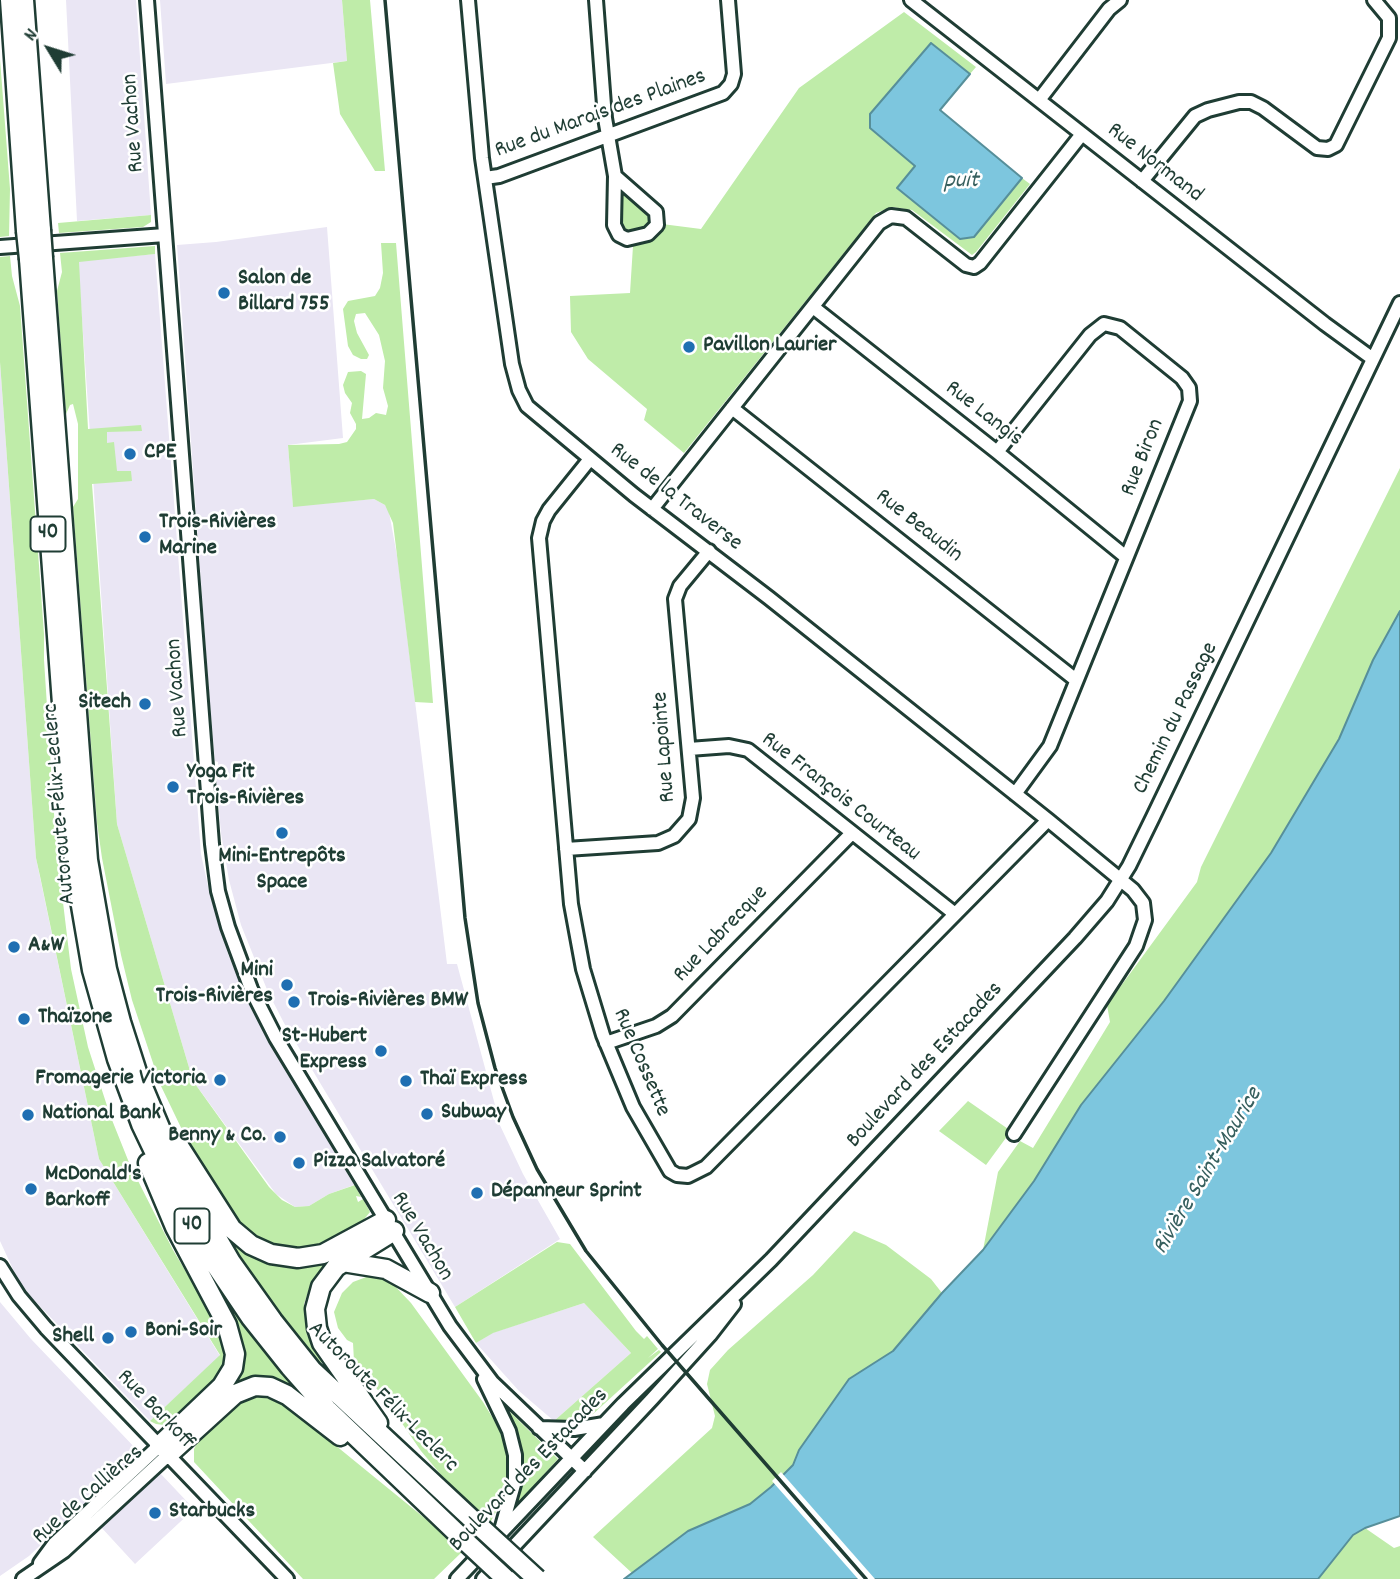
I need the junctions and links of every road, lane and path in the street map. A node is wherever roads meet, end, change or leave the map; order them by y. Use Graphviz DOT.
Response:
graph roads {
  1 [pos="10,0"];
  2 [pos="24,0"];
  3 [pos="147,0"];
  4 [pos="468,0"];
  5 [pos="597,0"];
  6 [pos="728,0"];
  7 [pos="911,0"];
  8 [pos="1120,0"];
  9 [pos="1374,0"];
  10 [pos="1039,100"];
  11 [pos="1082,134"];
  12 [pos="608,136"];
  13 [pos="615,176"];
  14 [pos="485,178"];
  15 [pos="1142,181"];
  16 [pos="34,231"];
  17 [pos="165,235"];
  18 [pos="0,247"];
  19 [pos="36,258"];
  20 [pos="1400,303"];
  21 [pos="813,307"];
  22 [pos="1373,359"];
  23 [pos="732,408"];
  24 [pos="997,452"];
  25 [pos="590,459"];
  26 [pos="652,509"];
  27 [pos="709,551"];
  28 [pos="1126,557"];
  29 [pos="1076,680"];
  30 [pos="689,749"];
  31 [pos="1015,794"];
  32 [pos="1048,820"];
  33 [pos="852,833"];
  34 [pos="566,849"];
  35 [pos="1121,880"];
  36 [pos="955,914"];
  37 [pos="111,1040"];
  38 [pos="606,1043"];
  39 [pos="143,1087"];
  40 [pos="1014,1134"];
  41 [pos="390,1225"];
  42 [pos="343,1262"];
  43 [pos="0,1266"];
  44 [pos="755,1276"];
  45 [pos="430,1293"];
  46 [pos="478,1365"];
  47 [pos="604,1424"];
  48 [pos="539,1427"];
  49 [pos="164,1450"];
  50 [pos="403,1457"];
  51 [pos="571,1459"];
  52 [pos="585,1471"];
  53 [pos="432,1510"];
  54 [pos="500,1534"];
  55 [pos="23,1579"];
  56 [pos="287,1579"];
  57 [pos="457,1579"];
  58 [pos="483,1579"];
  59 [pos="506,1579"];
  60 [pos="537,1579"];
  1 -- 16 [label="highway, Autoroute Félix-Leclerc / 40"];
  2 -- 16 [label="highway, Autoroute Félix-Leclerc / 40"];
  3 -- 17 [label="street, Rue Vachon"];
  4 -- 14 [label="street, Rue de la Traverse"];
  5 -- 12 [label="street"];
  6 -- 12 [label="street, Rue du Marais des Plaines"];
  7 -- 10 [label="street, Rue Normand"];
  8 -- 10 [label="street"];
  9 -- 15 [label="street"];
  10 -- 11 [label="street, Rue Normand"];
  11 -- 15 [label="street, Rue Normand"];
  11 -- 21 [label="street"];
  12 -- 13 [label="street"];
  12 -- 14 [label="street, Rue du Marais des Plaines"];
  13 -- 13 [label="street"];
  14 -- 25 [label="street, Rue de la Traverse"];
  15 -- 22 [label="street, Rue Normand"];
  16 -- 19 [label="highway, Autoroute Félix-Leclerc / 40, bridge"];
  17 -- 18 [label="street"];
  17 -- 41 [label="street, Rue Vachon"];
  19 -- 37 [label="highway, Autoroute Félix-Leclerc / 40"];
  19 -- 39 [label="highway, Autoroute Félix-Leclerc / 40"];
  20 -- 22 [label="street, Chemin du Passage"];
  21 -- 23 [label="street"];
  21 -- 24 [label="street, Rue Langis"];
  22 -- 35 [label="street, Chemin du Passage"];
  23 -- 26 [label="street"];
  23 -- 29 [label="street, Rue Beaudin"];
  24 -- 28 [label="street, Rue Langis"];
  24 -- 28 [label="street, Rue Biron"];
  25 -- 26 [label="street, Rue de la Traverse"];
  25 -- 34 [label="street, Rue Cossette"];
  26 -- 27 [label="street, Rue de la Traverse"];
  27 -- 30 [label="street, Rue Lapointe"];
  27 -- 31 [label="street, Rue de la Traverse"];
  28 -- 29 [label="street, Rue Biron"];
  29 -- 31 [label="street, Rue Biron"];
  30 -- 33 [label="street, Rue François Courteau"];
  30 -- 34 [label="street, Rue Lapointe"];
  31 -- 32 [label="street, Rue de la Traverse"];
  32 -- 35 [label="street, Rue de la Traverse"];
  32 -- 36 [label="street, Rue Cossette"];
  33 -- 36 [label="street, Rue François Courteau"];
  33 -- 38 [label="street, Rue Labrecque"];
  34 -- 38 [label="street, Rue Cossette"];
  35 -- 40 [label="street"];
  35 -- 44 [label="street, Boulevard des Estacades"];
  36 -- 38 [label="street, Rue Cossette"];
  37 -- 49 [label="highway"];
  37 -- 53 [label="highway, Autoroute Félix-Leclerc / 40"];
  39 -- 41 [label="highway"];
  39 -- 50 [label="highway, Autoroute Félix-Leclerc / 40"];
  41 -- 42 [label="highway"];
  41 -- 45 [label="street, Rue Vachon"];
  42 -- 45 [label="highway"];
  42 -- 50 [label="highway"];
  43 -- 49 [label="street, Rue Barkoff"];
  44 -- 47 [label="street, Boulevard des Estacades"];
  44 -- 52 [label="street, Boulevard des Estacades"];
  45 -- 46 [label="street, Rue Vachon"];
  46 -- 48 [label="street, Rue Vachon"];
  46 -- 54 [label="street"];
  47 -- 48 [label="street"];
  47 -- 51 [label="street, Boulevard des Estacades"];
  48 -- 51 [label="street, Rue Vachon"];
  49 -- 53 [label="highway"];
  49 -- 55 [label="street, Rue de Callières"];
  49 -- 56 [label="street, Rue Barkoff"];
  50 -- 60 [label="highway, Autoroute Félix-Leclerc / 40, bridge"];
  51 -- 52 [label="street, Rue Vachon"];
  51 -- 54 [label="street, Boulevard des Estacades"];
  52 -- 58 [label="street, Boulevard des Estacades"];
  53 -- 59 [label="highway, Autoroute Félix-Leclerc / 40, bridge"];
  54 -- 57 [label="street, Boulevard des Estacades"];
}
